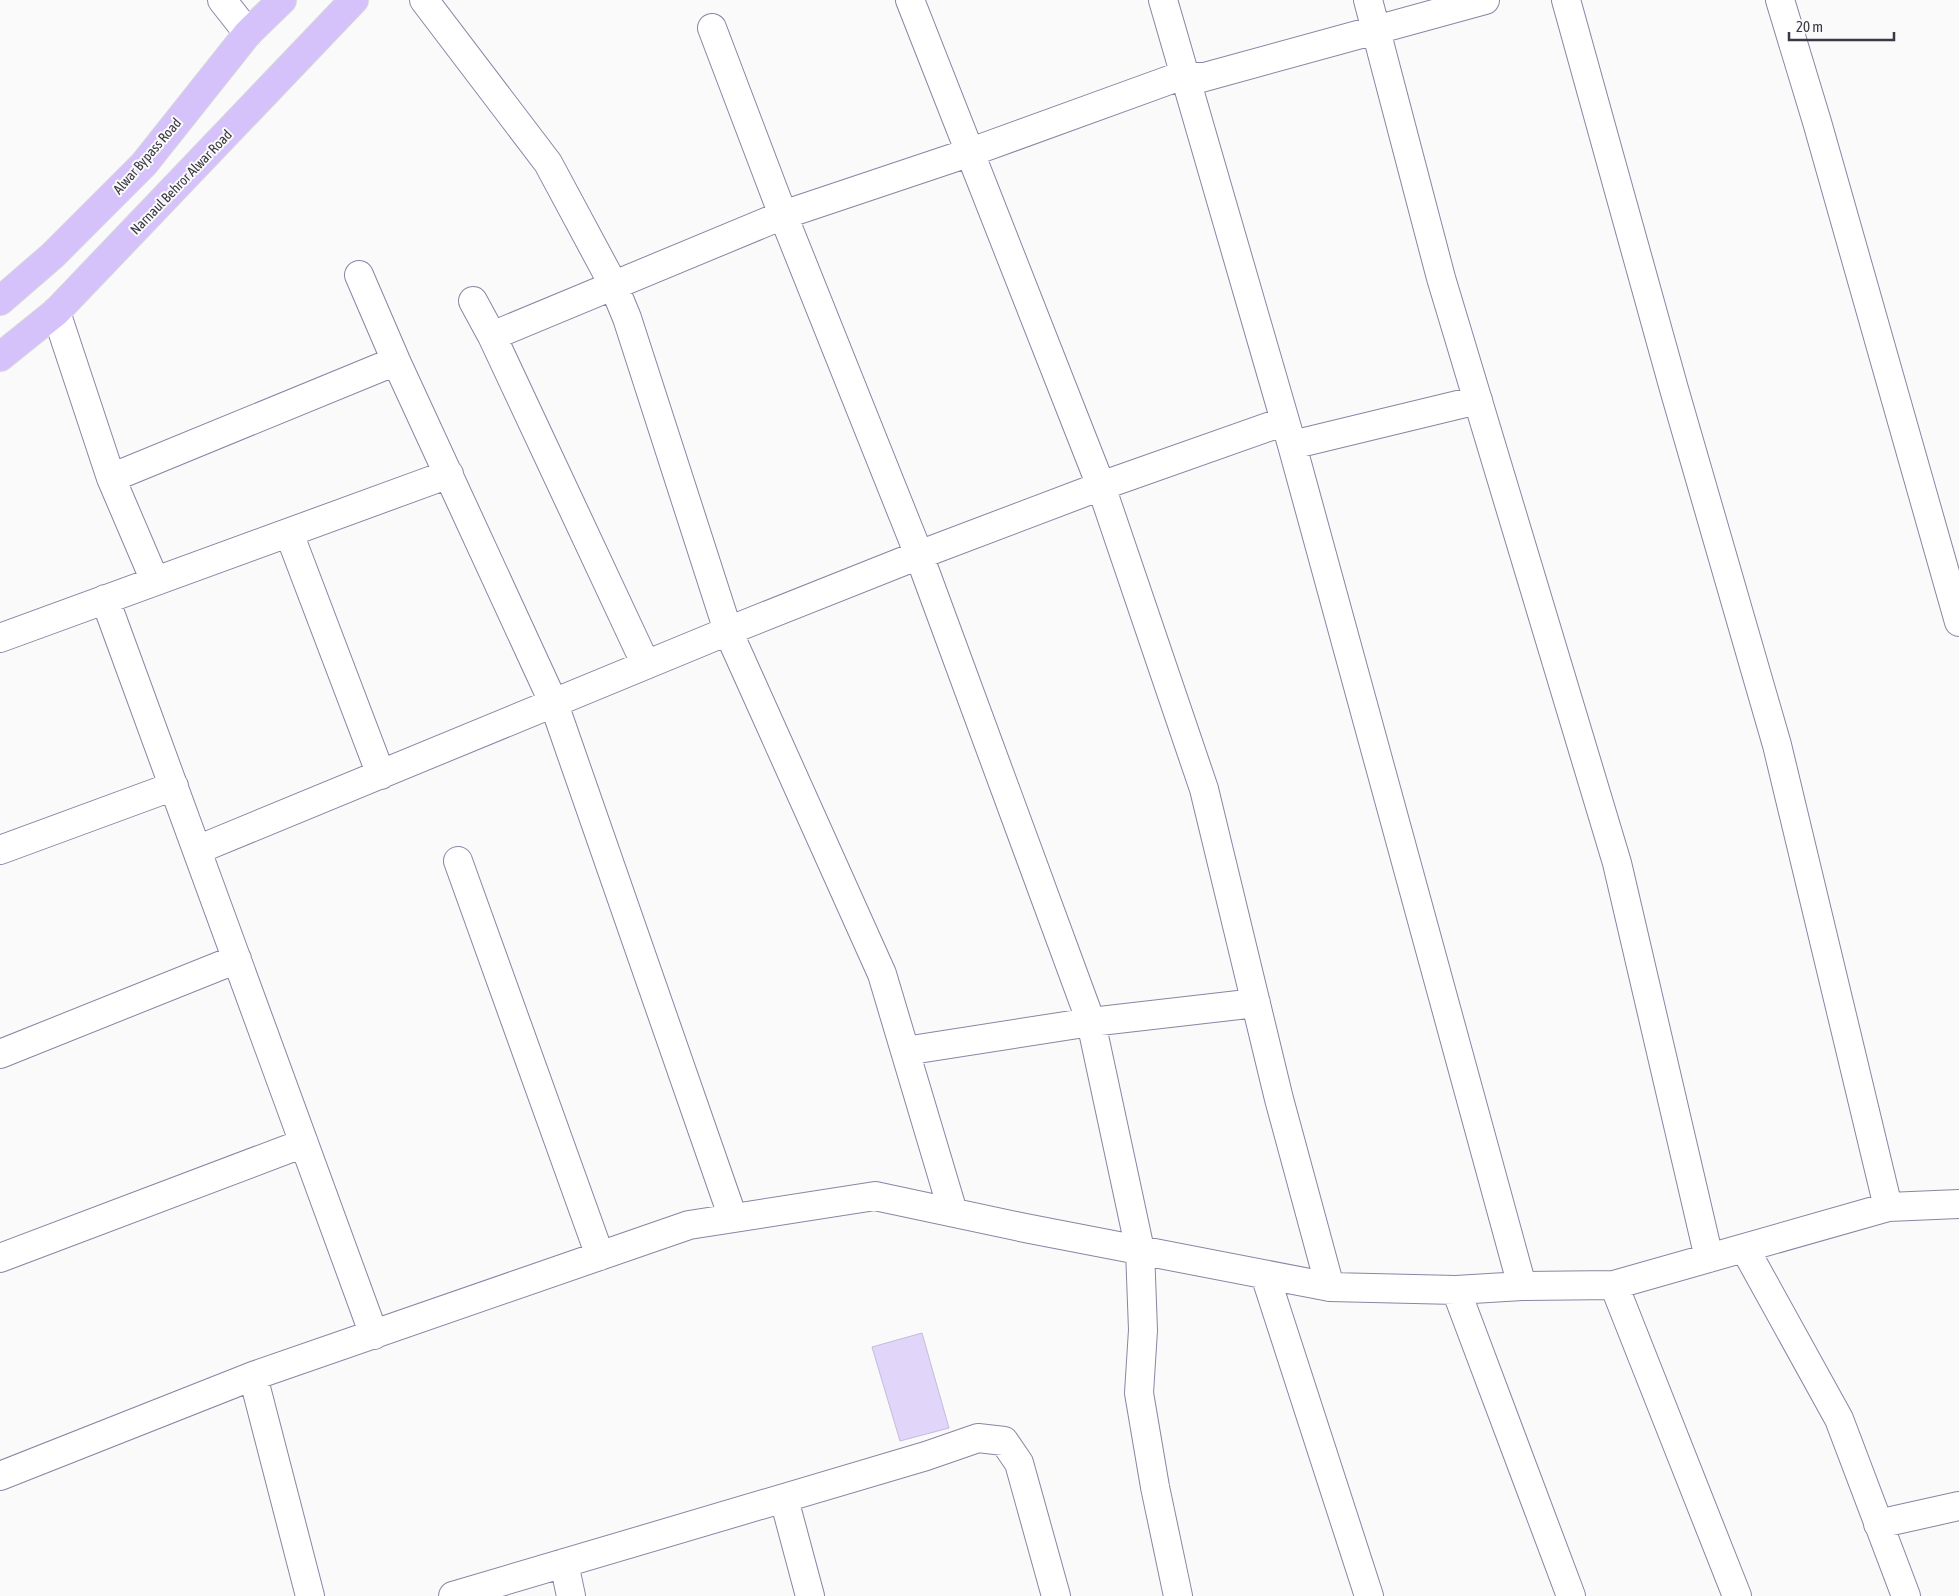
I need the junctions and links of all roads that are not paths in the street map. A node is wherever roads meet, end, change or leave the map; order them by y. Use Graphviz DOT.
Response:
graph roads {
  1 [pos="222,0"];
  2 [pos="282,0"];
  3 [pos="354,0"];
  4 [pos="424,0"];
  5 [pos="910,0"];
  6 [pos="1163,0"];
  7 [pos="1368,0"];
  8 [pos="1485,0"];
  9 [pos="1566,0"];
  10 [pos="1780,0"];
  11 [pos="712,28"];
  12 [pos="1376,30"];
  13 [pos="248,33"];
  14 [pos="1186,74"];
  15 [pos="971,152"];
  16 [pos="783,215"];
  17 [pos="359,275"];
  18 [pos="613,284"];
  19 [pos="0,301"];
  20 [pos="473,301"];
  21 [pos="56,312"];
  22 [pos="492,336"];
  23 [pos="0,357"];
  24 [pos="396,361"];
  25 [pos="1478,400"];
  26 [pos="1288,433"];
  27 [pos="449,474"];
  28 [pos="111,478"];
  29 [pos="1101,486"];
  30 [pos="289,533"];
  31 [pos="919,555"];
  32 [pos="155,581"];
  33 [pos="105,600"];
  34 [pos="1959,622"];
  35 [pos="728,631"];
  36 [pos="0,638"];
  37 [pos="646,665"];
  38 [pos="554,704"];
  39 [pos="381,775"];
  40 [pos="174,786"];
  41 [pos="0,850"];
  42 [pos="197,850"];
  43 [pos="458,861"];
  44 [pos="236,959"];
  45 [pos="1256,1003"];
  46 [pos="1091,1022"];
  47 [pos="905,1050"];
  48 [pos="0,1054"];
  49 [pos="304,1143"];
  50 [pos="1959,1204"];
  51 [pos="1888,1207"];
  52 [pos="953,1212"];
  53 [pos="733,1218"];
  54 [pos="1745,1249"];
  55 [pos="1140,1250"];
  56 [pos="600,1256"];
  57 [pos="0,1258"];
  58 [pos="1710,1258"];
  59 [pos="1265,1275"];
  60 [pos="1614,1285"];
  61 [pos="1522,1286"];
  62 [pos="1330,1287"];
  63 [pos="1456,1290"];
  64 [pos="374,1334"];
  65 [pos="253,1376"];
  66 [pos="0,1476"];
  67 [pos="784,1499"];
  68 [pos="1959,1506"];
  69 [pos="1878,1524"];
  70 [pos="564,1563"];
  71 [pos="310,1596"];
  72 [pos="452,1596"];
  73 [pos="571,1596"];
  74 [pos="810,1596"];
  75 [pos="1056,1596"];
  76 [pos="1178,1596"];
  77 [pos="1370,1596"];
  78 [pos="1572,1596"];
  79 [pos="1737,1596"];
  80 [pos="1906,1596"];
  1 -- 13 [label="street"];
  2 -- 13 [label="main road, Alwar Bypass Road"];
  3 -- 21 [label="main road, Narnaul Behror Alwar Road"];
  4 -- 18 [label="street"];
  5 -- 15 [label="street"];
  6 -- 14 [label="street"];
  7 -- 12 [label="street"];
  8 -- 12 [label="street"];
  9 -- 51 [label="street"];
  10 -- 34 [label="street"];
  11 -- 16 [label="street"];
  12 -- 14 [label="street"];
  12 -- 25 [label="street"];
  13 -- 19 [label="main road, Alwar Bypass Road"];
  14 -- 15 [label="street"];
  14 -- 26 [label="street"];
  15 -- 16 [label="street"];
  15 -- 29 [label="street"];
  16 -- 18 [label="street"];
  16 -- 31 [label="street"];
  17 -- 24 [label="street"];
  18 -- 22 [label="street"];
  18 -- 35 [label="street"];
  20 -- 22 [label="street"];
  21 -- 23 [label="main road, Narnaul Behror Alwar Road"];
  21 -- 28 [label="street"];
  22 -- 37 [label="street"];
  24 -- 27 [label="street"];
  24 -- 28 [label="street"];
  25 -- 26 [label="street"];
  25 -- 58 [label="street"];
  26 -- 29 [label="street"];
  26 -- 61 [label="street"];
  27 -- 30 [label="street"];
  27 -- 38 [label="street"];
  28 -- 32 [label="street"];
  29 -- 31 [label="street"];
  29 -- 45 [label="street"];
  30 -- 32 [label="street"];
  30 -- 39 [label="street"];
  31 -- 35 [label="street"];
  31 -- 46 [label="street"];
  32 -- 33 [label="street"];
  33 -- 36 [label="street"];
  33 -- 40 [label="street"];
  35 -- 37 [label="street"];
  35 -- 47 [label="street"];
  37 -- 38 [label="street"];
  38 -- 39 [label="street"];
  38 -- 53 [label="street"];
  39 -- 42 [label="street"];
  40 -- 41 [label="street"];
  40 -- 42 [label="street"];
  42 -- 44 [label="street"];
  43 -- 56 [label="street"];
  44 -- 48 [label="street"];
  44 -- 49 [label="street"];
  45 -- 46 [label="street"];
  45 -- 62 [label="street"];
  46 -- 47 [label="street"];
  46 -- 55 [label="street"];
  47 -- 52 [label="street"];
  49 -- 57 [label="street"];
  49 -- 64 [label="street"];
  50 -- 51 [label="street"];
  51 -- 54 [label="street"];
  52 -- 53 [label="street"];
  52 -- 55 [label="street"];
  53 -- 56 [label="street"];
  54 -- 58 [label="street"];
  54 -- 69 [label="street"];
  55 -- 59 [label="street"];
  55 -- 76 [label="street"];
  56 -- 64 [label="street"];
  58 -- 60 [label="street"];
  59 -- 62 [label="street"];
  59 -- 77 [label="street"];
  60 -- 61 [label="street"];
  60 -- 79 [label="street"];
  61 -- 63 [label="street"];
  62 -- 63 [label="street"];
  63 -- 78 [label="street"];
  64 -- 65 [label="street"];
  65 -- 66 [label="street"];
  65 -- 71 [label="street"];
  67 -- 70 [label="street"];
  67 -- 74 [label="street"];
  67 -- 75 [label="street"];
  68 -- 69 [label="street"];
  69 -- 80 [label="street"];
  70 -- 72 [label="street"];
  70 -- 73 [label="street"];
}
